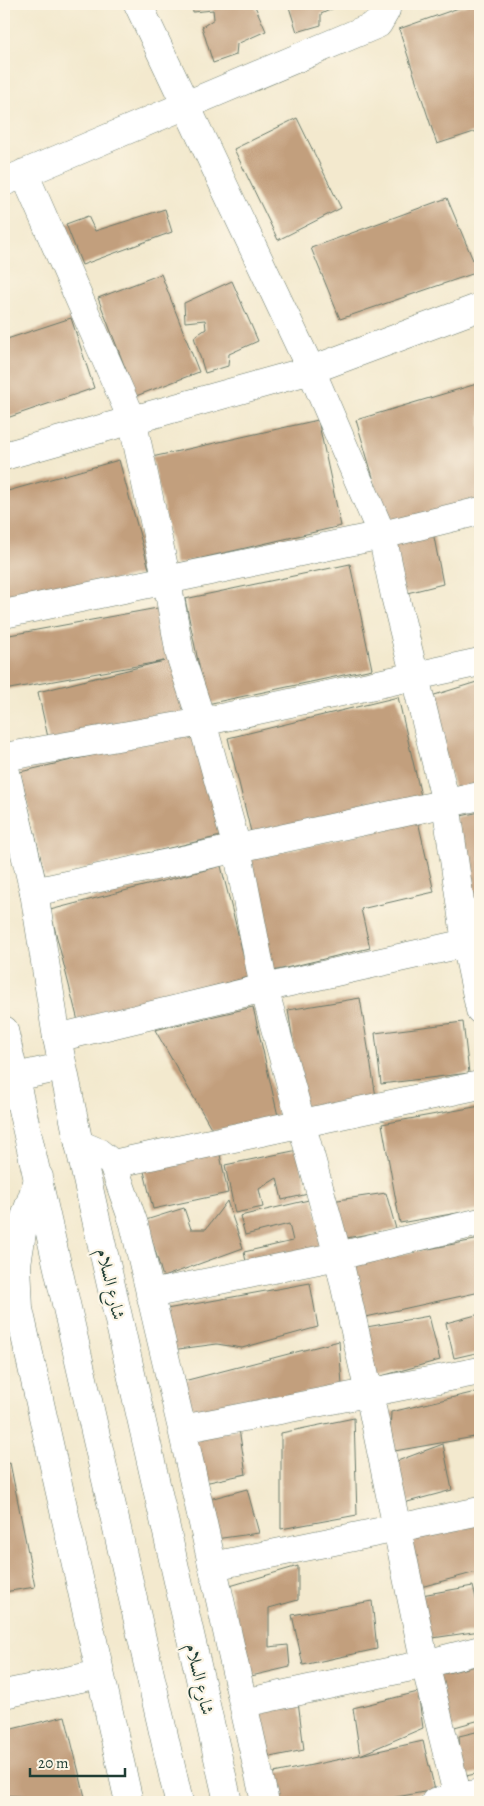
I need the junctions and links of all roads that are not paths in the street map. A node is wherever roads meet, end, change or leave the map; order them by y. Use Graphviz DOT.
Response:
graph roads {
  1 [pos="138,4"];
  2 [pos="384,4"];
  3 [pos="187,105"];
  4 [pos="14,178"];
  5 [pos="480,307"];
  6 [pos="311,370"];
  7 [pos="132,419"];
  8 [pos="4,456"];
  9 [pos="480,511"];
  10 [pos="382,535"];
  11 [pos="167,581"];
  12 [pos="4,614"];
  13 [pos="480,662"];
  14 [pos="415,678"];
  15 [pos="202,722"];
  16 [pos="4,757"];
  17 [pos="4,764"];
  18 [pos="480,796"];
  19 [pos="446,802"];
  20 [pos="237,848"];
  21 [pos="34,892"];
  22 [pos="473,941"];
  23 [pos="264,988"];
  24 [pos="480,1010"];
  25 [pos="4,1030"];
  26 [pos="57,1038"];
  27 [pos="62,1067"];
  28 [pos="15,1077"];
  29 [pos="480,1085"];
  30 [pos="301,1124"];
  31 [pos="79,1144"];
  32 [pos="113,1164"];
  33 [pos="39,1177"];
  34 [pos="480,1222"];
  35 [pos="338,1256"];
  36 [pos="10,1266"];
  37 [pos="150,1294"];
  38 [pos="480,1371"];
  39 [pos="369,1393"];
  40 [pos="182,1429"];
  41 [pos="480,1511"];
  42 [pos="397,1528"];
  43 [pos="213,1566"];
  44 [pos="480,1650"];
  45 [pos="425,1664"];
  46 [pos="100,1674"];
  47 [pos="4,1694"];
  48 [pos="244,1703"];
  49 [pos="458,1799"];
  50 [pos="129,1802"];
  51 [pos="179,1802"];
  52 [pos="228,1802"];
  53 [pos="266,1802"];
  1 -- 3 [label="street"];
  2 -- 3 [label="street"];
  3 -- 4 [label="street"];
  3 -- 6 [label="street"];
  4 -- 7 [label="street"];
  5 -- 6 [label="street"];
  6 -- 7 [label="street"];
  6 -- 10 [label="street"];
  7 -- 8 [label="street"];
  7 -- 11 [label="street"];
  9 -- 10 [label="street"];
  10 -- 11 [label="street"];
  10 -- 14 [label="street"];
  11 -- 12 [label="street"];
  11 -- 15 [label="street"];
  13 -- 14 [label="street"];
  14 -- 15 [label="street"];
  14 -- 19 [label="street"];
  15 -- 16 [label="street"];
  15 -- 20 [label="street"];
  17 -- 21 [label="street, شارع السلام"];
  18 -- 19 [label="street"];
  19 -- 20 [label="street"];
  19 -- 22 [label="street"];
  20 -- 21 [label="street"];
  20 -- 23 [label="street"];
  21 -- 26 [label="street, شارع السلام"];
  22 -- 23 [label="street"];
  22 -- 24 [label="street"];
  23 -- 26 [label="street"];
  23 -- 30 [label="street"];
  25 -- 28 [label="street"];
  26 -- 27 [label="street, شارع السلام"];
  27 -- 28 [label="street"];
  27 -- 31 [label="street, شارع السلام"];
  28 -- 33 [label="street"];
  29 -- 30 [label="street"];
  30 -- 32 [label="street"];
  30 -- 35 [label="street"];
  31 -- 32 [label="street"];
  31 -- 52 [label="street, شارع السلام"];
  32 -- 37 [label="street"];
  33 -- 36 [label="street"];
  33 -- 51 [label="street"];
  34 -- 35 [label="street"];
  35 -- 37 [label="street"];
  35 -- 39 [label="street"];
  36 -- 46 [label="street"];
  37 -- 40 [label="street"];
  38 -- 39 [label="street"];
  39 -- 40 [label="street"];
  39 -- 42 [label="street"];
  40 -- 43 [label="street"];
  41 -- 42 [label="street"];
  42 -- 43 [label="street"];
  42 -- 45 [label="street"];
  43 -- 48 [label="street"];
  44 -- 45 [label="street"];
  45 -- 48 [label="street"];
  45 -- 49 [label="street"];
  46 -- 47 [label="street"];
  46 -- 50 [label="street"];
  48 -- 53 [label="street"];
}
